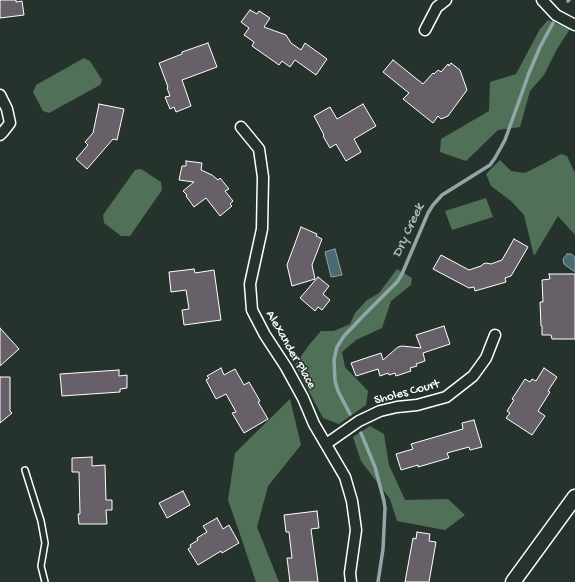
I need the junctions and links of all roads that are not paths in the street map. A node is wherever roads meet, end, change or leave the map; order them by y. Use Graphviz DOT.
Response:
graph roads {
  1 [pos="446,0"];
  2 [pos="542,0"];
  3 [pos="575,25"];
  4 [pos="425,30"];
  5 [pos="0,94"];
  6 [pos="241,127"];
  7 [pos="0,135"];
  8 [pos="495,335"];
  9 [pos="326,444"];
  10 [pos="25,470"];
  11 [pos="575,497"];
  12 [pos="45,582"];
  13 [pos="351,582"];
  14 [pos="513,582"];
  1 -- 4 [label="street"];
  2 -- 3 [label="street"];
  5 -- 7 [label="street"];
  6 -- 9 [label="street, Alexander Place"];
  8 -- 9 [label="street, Sholes Court"];
  9 -- 13 [label="street, Alexander Place"];
  10 -- 12 [label="lane"];
  11 -- 14 [label="street"];
}
